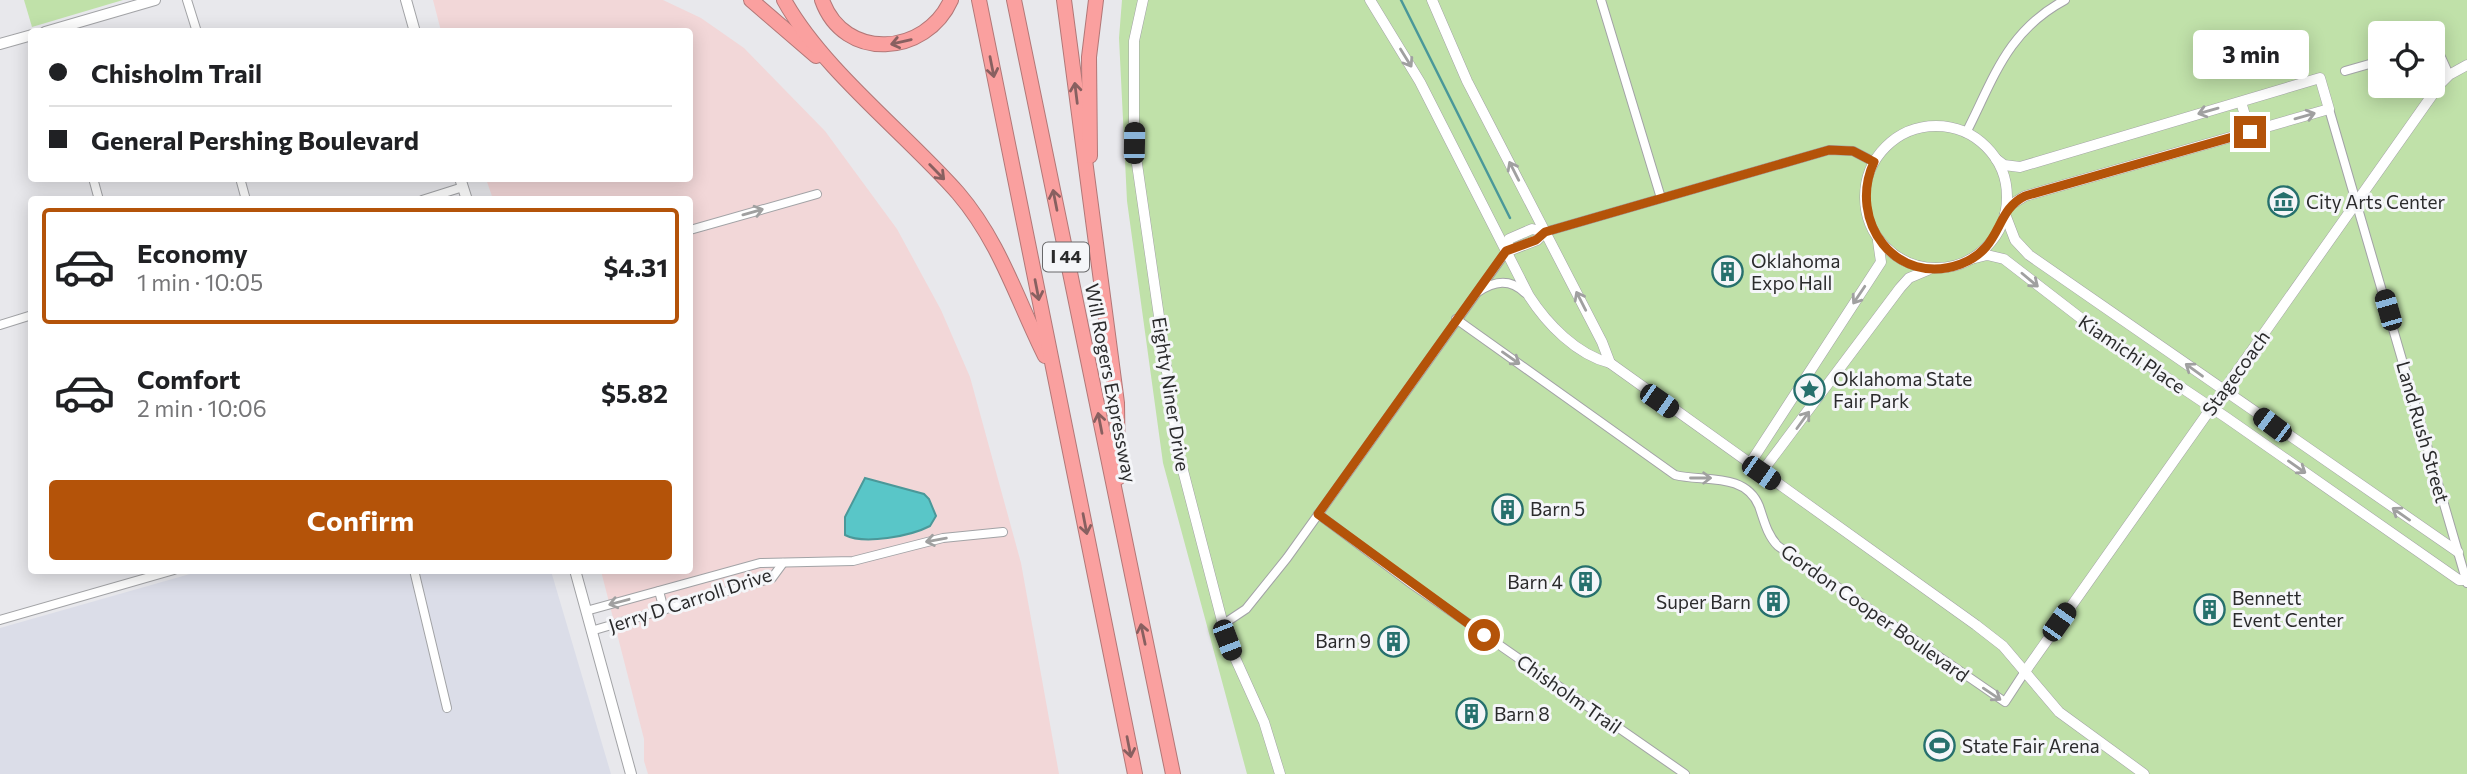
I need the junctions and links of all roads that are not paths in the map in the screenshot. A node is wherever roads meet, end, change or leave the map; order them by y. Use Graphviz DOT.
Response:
graph roads {
  1 [pos="155,0"];
  2 [pos="187,0"];
  3 [pos="406,0"];
  4 [pos="751,0"];
  5 [pos="784,0"];
  6 [pos="822,0"];
  7 [pos="951,0"];
  8 [pos="979,0"];
  9 [pos="1014,0"];
  10 [pos="1064,0"];
  11 [pos="1096,0"];
  12 [pos="1143,0"];
  13 [pos="1370,0"];
  14 [pos="1432,0"];
  15 [pos="1601,0"];
  16 [pos="2065,0"];
  17 [pos="58,28"];
  18 [pos="196,28"];
  19 [pos="414,28"];
  20 [pos="28,36"];
  21 [pos="0,44"];
  22 [pos="2368,64"];
  23 [pos="2467,65"];
  24 [pos="2445,66"];
  25 [pos="2345,71"];
  26 [pos="2449,75"];
  27 [pos="2241,102"];
  28 [pos="2329,109"];
  29 [pos="890,124"];
  30 [pos="2250,132"];
  31 [pos="1966,133"];
  32 [pos="1996,159"];
  33 [pos="1874,162"];
  34 [pos="462,183"];
  35 [pos="1088,185"];
  36 [pos="817,194"];
  37 [pos="431,196"];
  38 [pos="1661,198"];
  39 [pos="2358,205"];
  40 [pos="2006,211"];
  41 [pos="693,229"];
  42 [pos="1545,232"];
  43 [pos="1875,234"];
  44 [pos="1506,251"];
  45 [pos="1971,260"];
  46 [pos="1938,268"];
  47 [pos="1472,295"];
  48 [pos="1529,296"];
  49 [pos="28,316"];
  50 [pos="1455,319"];
  51 [pos="0,325"];
  52 [pos="1610,363"];
  53 [pos="1054,373"];
  54 [pos="2224,391"];
  55 [pos="2210,407"];
  56 [pos="1749,465"];
  57 [pos="1761,473"];
  58 [pos="1118,514"];
  59 [pos="1318,514"];
  60 [pos="1003,532"];
  61 [pos="2458,552"];
  62 [pos="783,563"];
  63 [pos="160,574"];
  64 [pos="415,574"];
  65 [pos="576,574"];
  66 [pos="716,575"];
  67 [pos="2467,582"];
  68 [pos="659,591"];
  69 [pos="723,592"];
  70 [pos="664,610"];
  71 [pos="586,611"];
  72 [pos="0,620"];
  73 [pos="1222,625"];
  74 [pos="591,631"];
  75 [pos="2024,673"];
  76 [pos="447,708"];
  77 [pos="631,774"];
  78 [pos="1135,774"];
  79 [pos="1173,774"];
  80 [pos="1280,774"];
  81 [pos="1685,774"];
  82 [pos="2144,774"];
  1 -- 17 [label="main road"];
  2 -- 18 [label="street"];
  3 -- 19 [label="main road"];
  4 -- 29 [label="highway"];
  5 -- 29 [label="highway"];
  7 -- 6 [label="highway, one-way"];
  8 -- 53 [label="highway, I 44, one-way"];
  58 -- 9 [label="highway, Will Rogers Expressway / I 44, one-way"];
  35 -- 10 [label="highway, one-way"];
  11 -- 35 [label="highway"];
  12 -- 73 [label="street, Eighty Niner Drive"];
  13 -- 44 [label="street, one-way"];
  42 -- 14 [label="street, one-way"];
  15 -- 38 [label="street"];
  16 -- 31 [label="street"];
  20 -- 21 [label="main road"];
  22 -- 25 [label="street"];
  23 -- 26 [label="street"];
  24 -- 26 [label="street"];
  26 -- 39 [label="street, Stagecoach"];
  27 -- 28 [label="street, Land Rush Street"];
  27 -- 30 [label="street"];
  27 -- 32 [label="street, one-way"];
  30 -- 28 [label="street, one-way"];
  28 -- 39 [label="street, Land Rush Street"];
  29 -- 53 [label="highway, one-way"];
  30 -- 40 [label="street"];
  31 -- 32 [label="street"];
  31 -- 33 [label="street"];
  32 -- 40 [label="street"];
  33 -- 38 [label="street"];
  33 -- 43 [label="street"];
  34 -- 37 [label="street"];
  35 -- 58 [label="highway"];
  41 -- 36 [label="street, one-way"];
  38 -- 42 [label="street"];
  39 -- 54 [label="street, Stagecoach"];
  39 -- 61 [label="street, Land Rush Street"];
  40 -- 45 [label="street"];
  54 -- 40 [label="street, Kiamichi Place, one-way"];
  42 -- 44 [label="street"];
  52 -- 42 [label="street, one-way"];
  43 -- 46 [label="street"];
  43 -- 56 [label="street, one-way"];
  44 -- 47 [label="street"];
  44 -- 48 [label="street"];
  45 -- 46 [label="street"];
  45 -- 55 [label="street, Kiamichi Place, one-way"];
  57 -- 46 [label="street, one-way"];
  47 -- 48 [label="street"];
  47 -- 50 [label="street"];
  48 -- 52 [label="street"];
  49 -- 51 [label="street"];
  50 -- 59 [label="street"];
  50 -- 75 [label="street, Gordon Cooper Boulevard, one-way"];
  52 -- 56 [label="street"];
  53 -- 78 [label="highway, I 44, one-way"];
  54 -- 55 [label="street, Stagecoach"];
  61 -- 54 [label="street, Kiamichi Place, one-way"];
  55 -- 67 [label="street, Kiamichi Place, one-way"];
  55 -- 75 [label="street, Stagecoach"];
  56 -- 57 [label="street"];
  57 -- 75 [label="street"];
  79 -- 58 [label="highway, Will Rogers Expressway / I 44, one-way"];
  59 -- 73 [label="street"];
  59 -- 81 [label="street, Chisholm Trail"];
  60 -- 62 [label="street, Jerry D Carroll Drive, one-way"];
  61 -- 67 [label="street, Land Rush Street"];
  62 -- 66 [label="street, Jerry D Carroll Drive"];
  62 -- 69 [label="street, Jerry D Carroll Drive"];
  63 -- 72 [label="street"];
  64 -- 76 [label="street"];
  65 -- 71 [label="main road"];
  66 -- 68 [label="street, Jerry D Carroll Drive"];
  66 -- 69 [label="street"];
  68 -- 70 [label="street"];
  68 -- 71 [label="street, Jerry D Carroll Drive, one-way"];
  69 -- 70 [label="street, Jerry D Carroll Drive"];
  70 -- 74 [label="street, Jerry D Carroll Drive"];
  71 -- 74 [label="main road"];
  73 -- 80 [label="street, Eighty Niner Drive"];
  74 -- 77 [label="main road"];
  75 -- 82 [label="street"];
}
